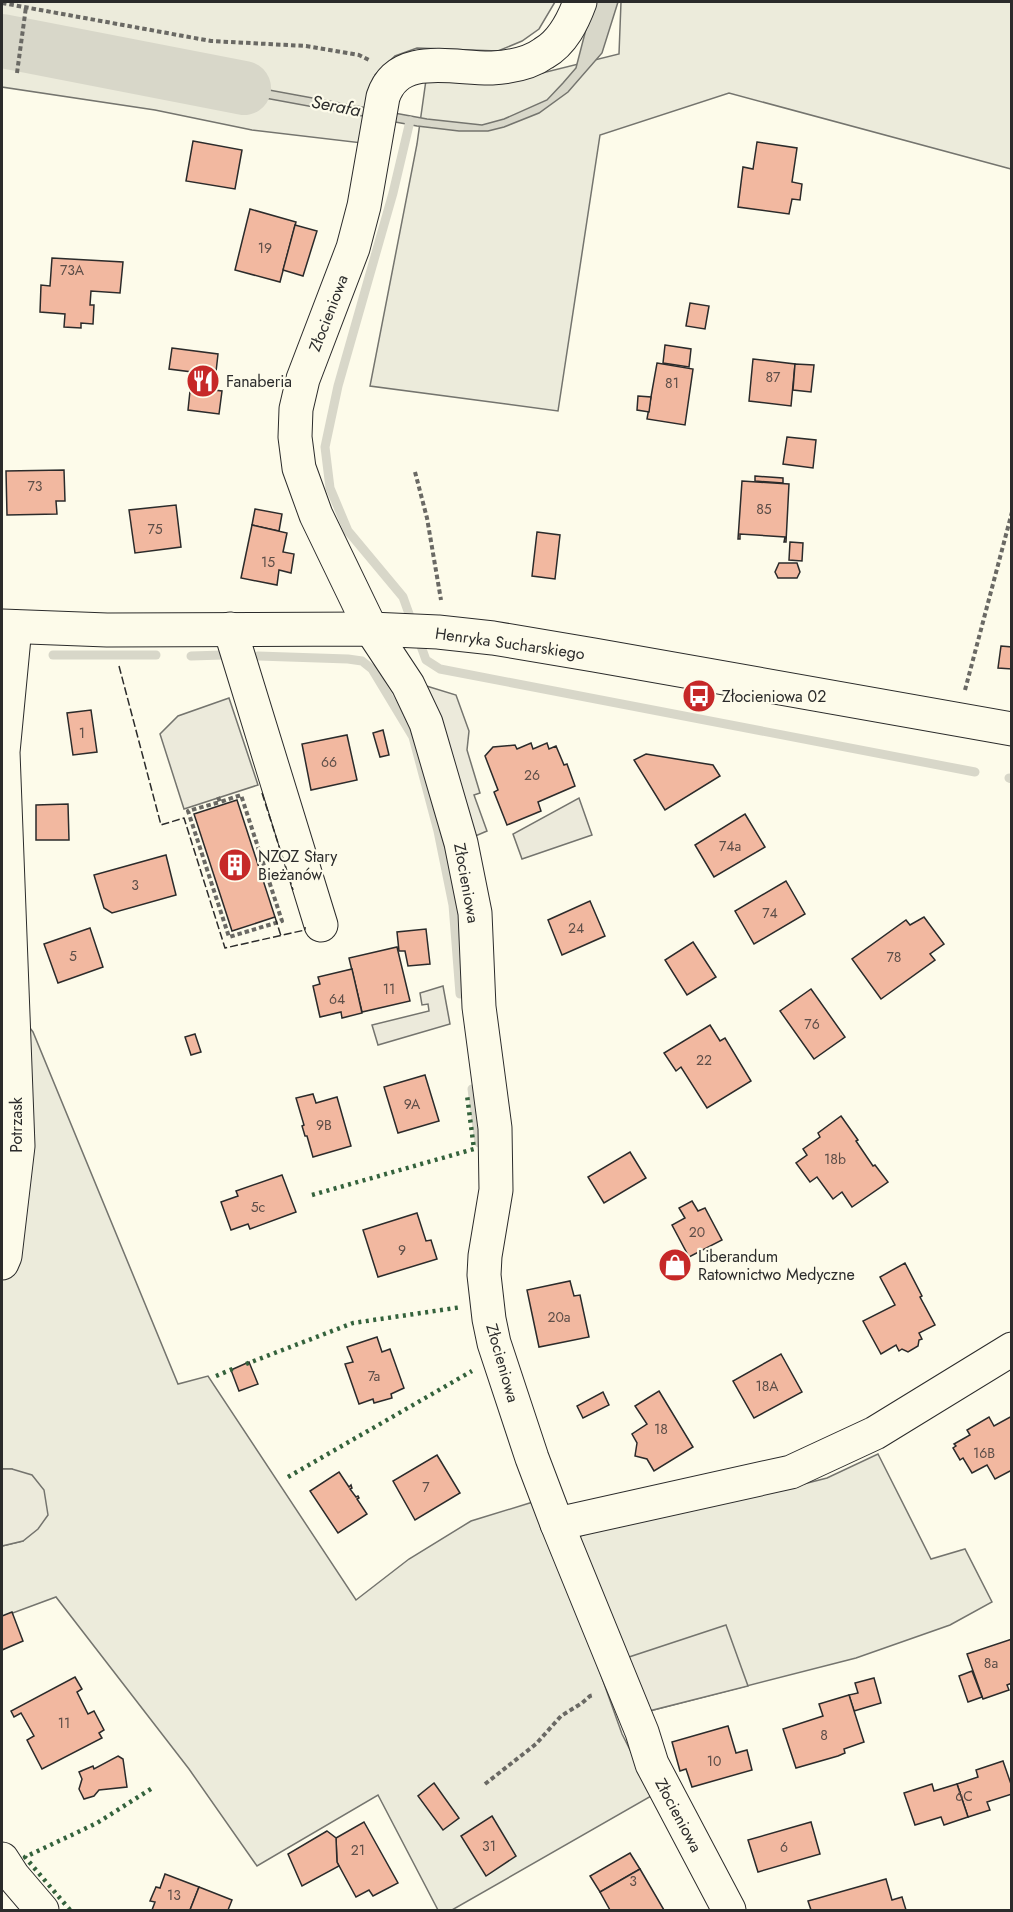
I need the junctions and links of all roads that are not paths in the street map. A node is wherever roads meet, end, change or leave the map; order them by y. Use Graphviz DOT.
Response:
graph roads {
  1 [pos="580,2"];
  2 [pos="8,626"];
  3 [pos="383,629"];
  4 [pos="230,630"];
  5 [pos="1011,729"];
  6 [pos="321,925"];
  7 [pos="2,1263"];
  8 [pos="1011,1349"];
  9 [pos="557,1524"];
  10 [pos="2,1859"];
  11 [pos="42,1911"];
  12 [pos="729,1911"];
  1 -- 3 [label="street, Złocieniowa"];
  2 -- 4 [label="street, Henryka Sucharskiego"];
  2 -- 7 [label="street, Potrzask"];
  3 -- 4 [label="street, Henryka Sucharskiego"];
  3 -- 5 [label="street, Henryka Sucharskiego"];
  3 -- 9 [label="street, Złocieniowa"];
  4 -- 6 [label="street"];
  8 -- 9 [label="street"];
  9 -- 12 [label="street, Złocieniowa"];
  10 -- 11 [label="street"];
}
